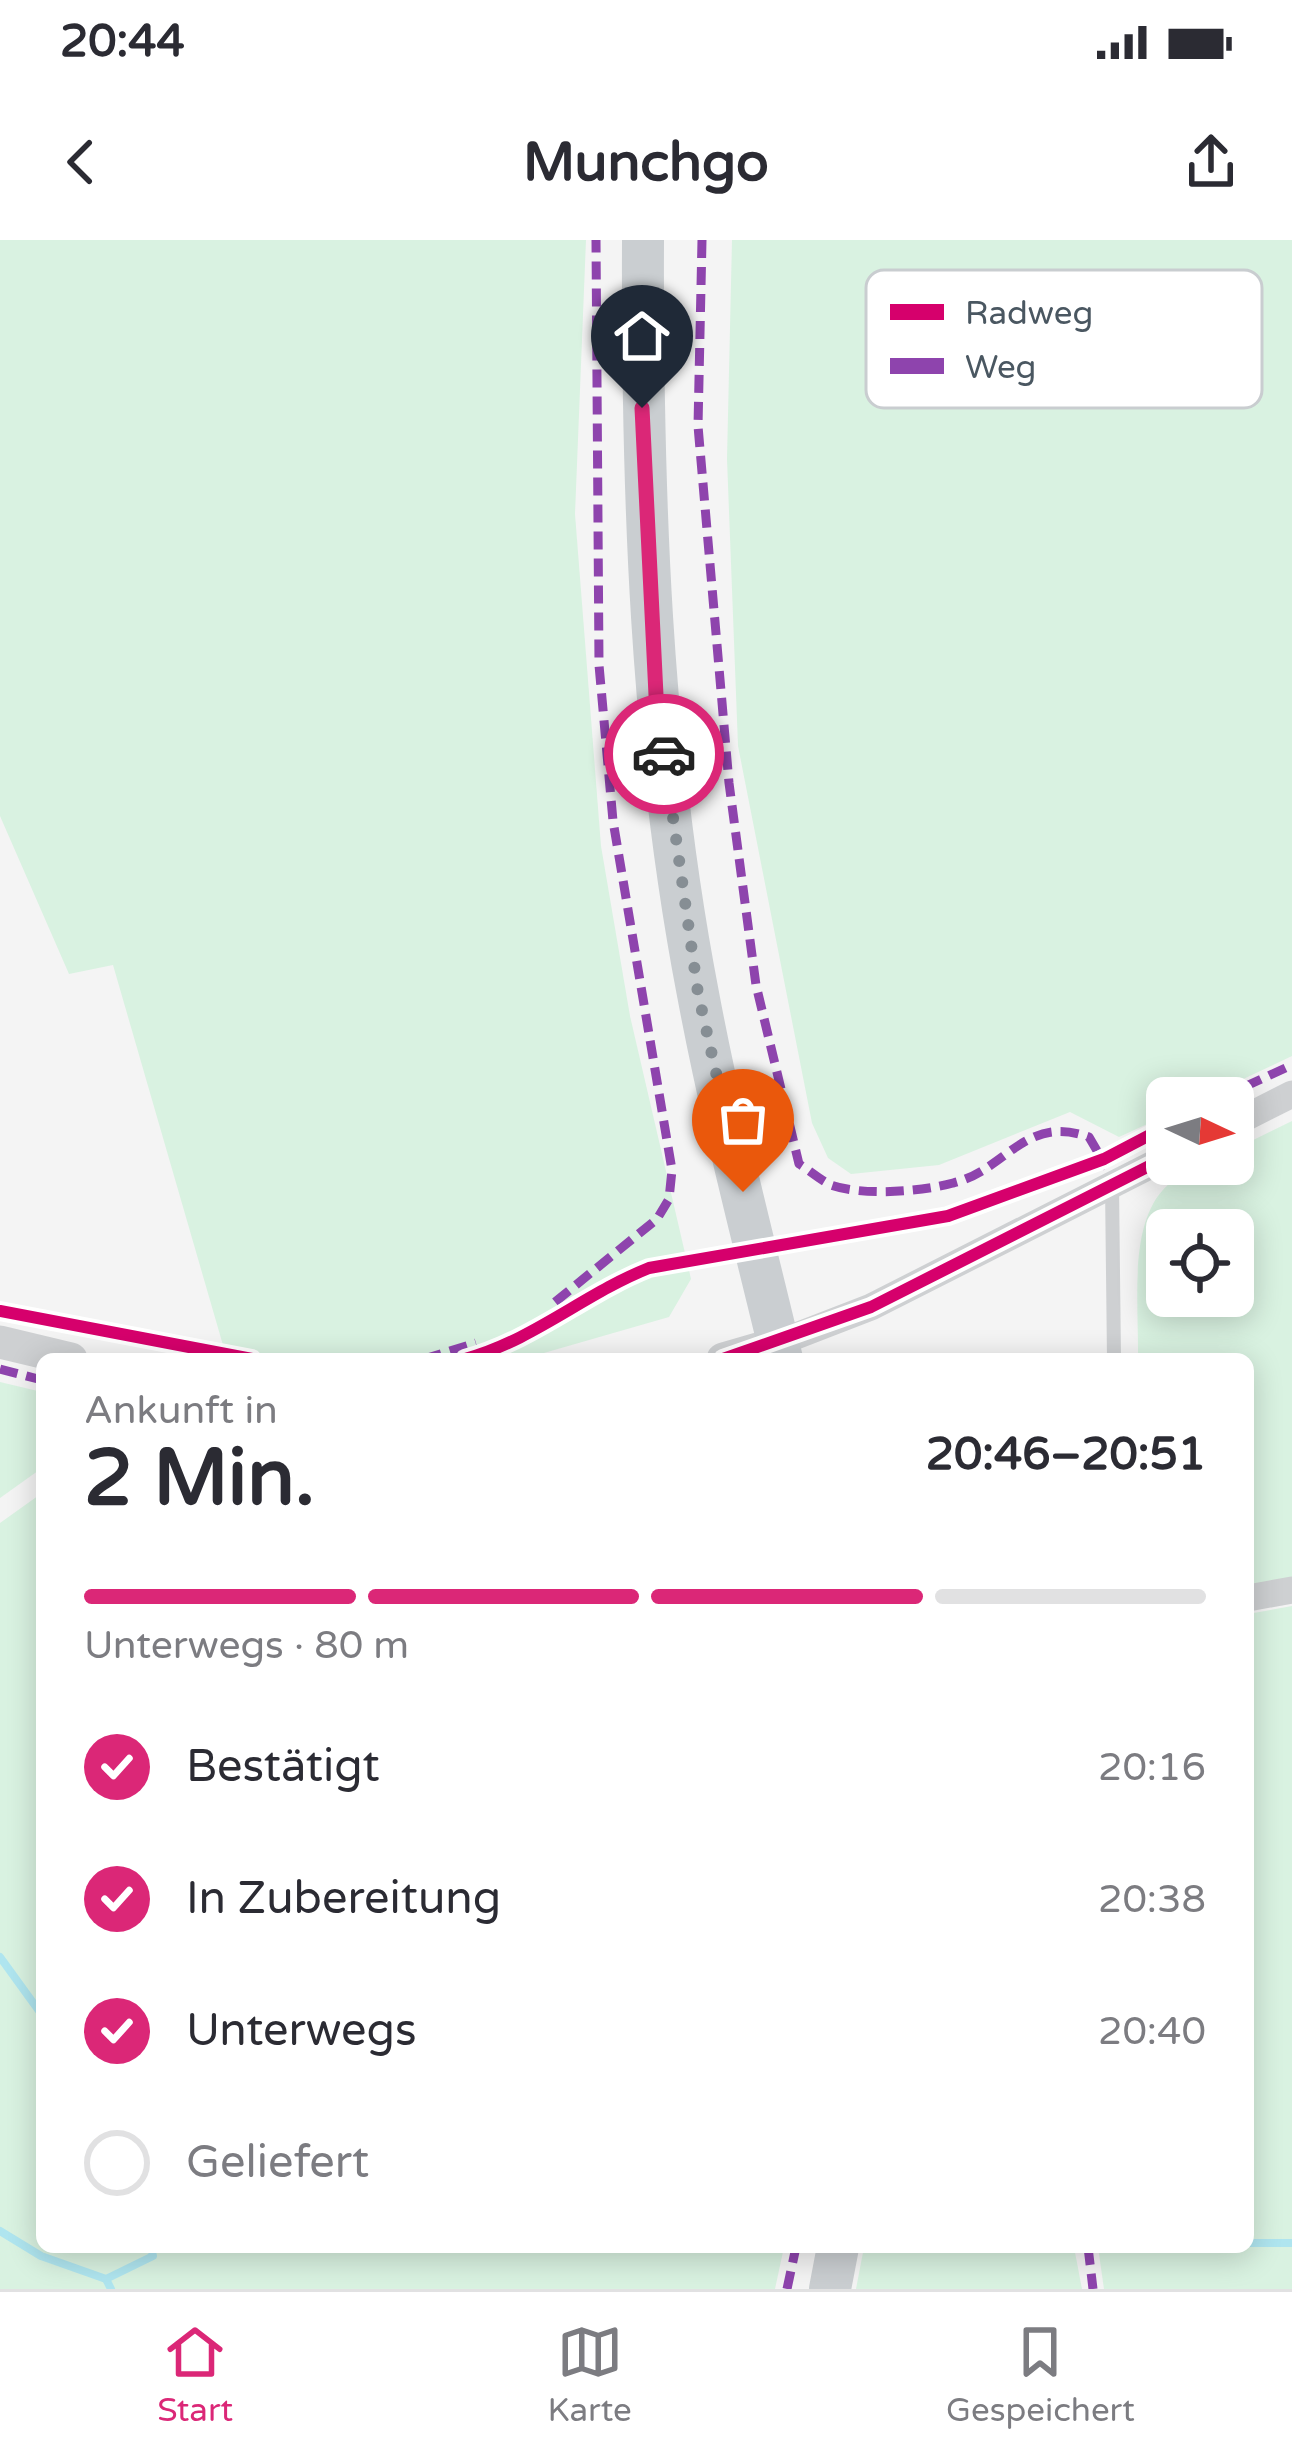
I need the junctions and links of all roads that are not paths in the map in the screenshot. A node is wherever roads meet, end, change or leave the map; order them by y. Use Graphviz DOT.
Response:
graph roads {
  1 [pos="643,240"];
  2 [pos="1292,1094"];
  3 [pos="1254,1113"];
  4 [pos="1146,1168"];
  5 [pos="1112,1186"];
  6 [pos="0,1342"];
  7 [pos="780,1351"];
  8 [pos="46,1353"];
  9 [pos="1114,1353"];
  10 [pos="1292,1590"];
  11 [pos="1254,1597"];
  12 [pos="837,2253"];
  13 [pos="830,2289"];
  1 -- 7 [label="main road"];
  2 -- 3 [label="street"];
  4 -- 5 [label="street"];
  5 -- 7 [label="street"];
  5 -- 9 [label="lane"];
  6 -- 8 [label="street"];
  10 -- 11 [label="street"];
  12 -- 13 [label="main road"];
}
